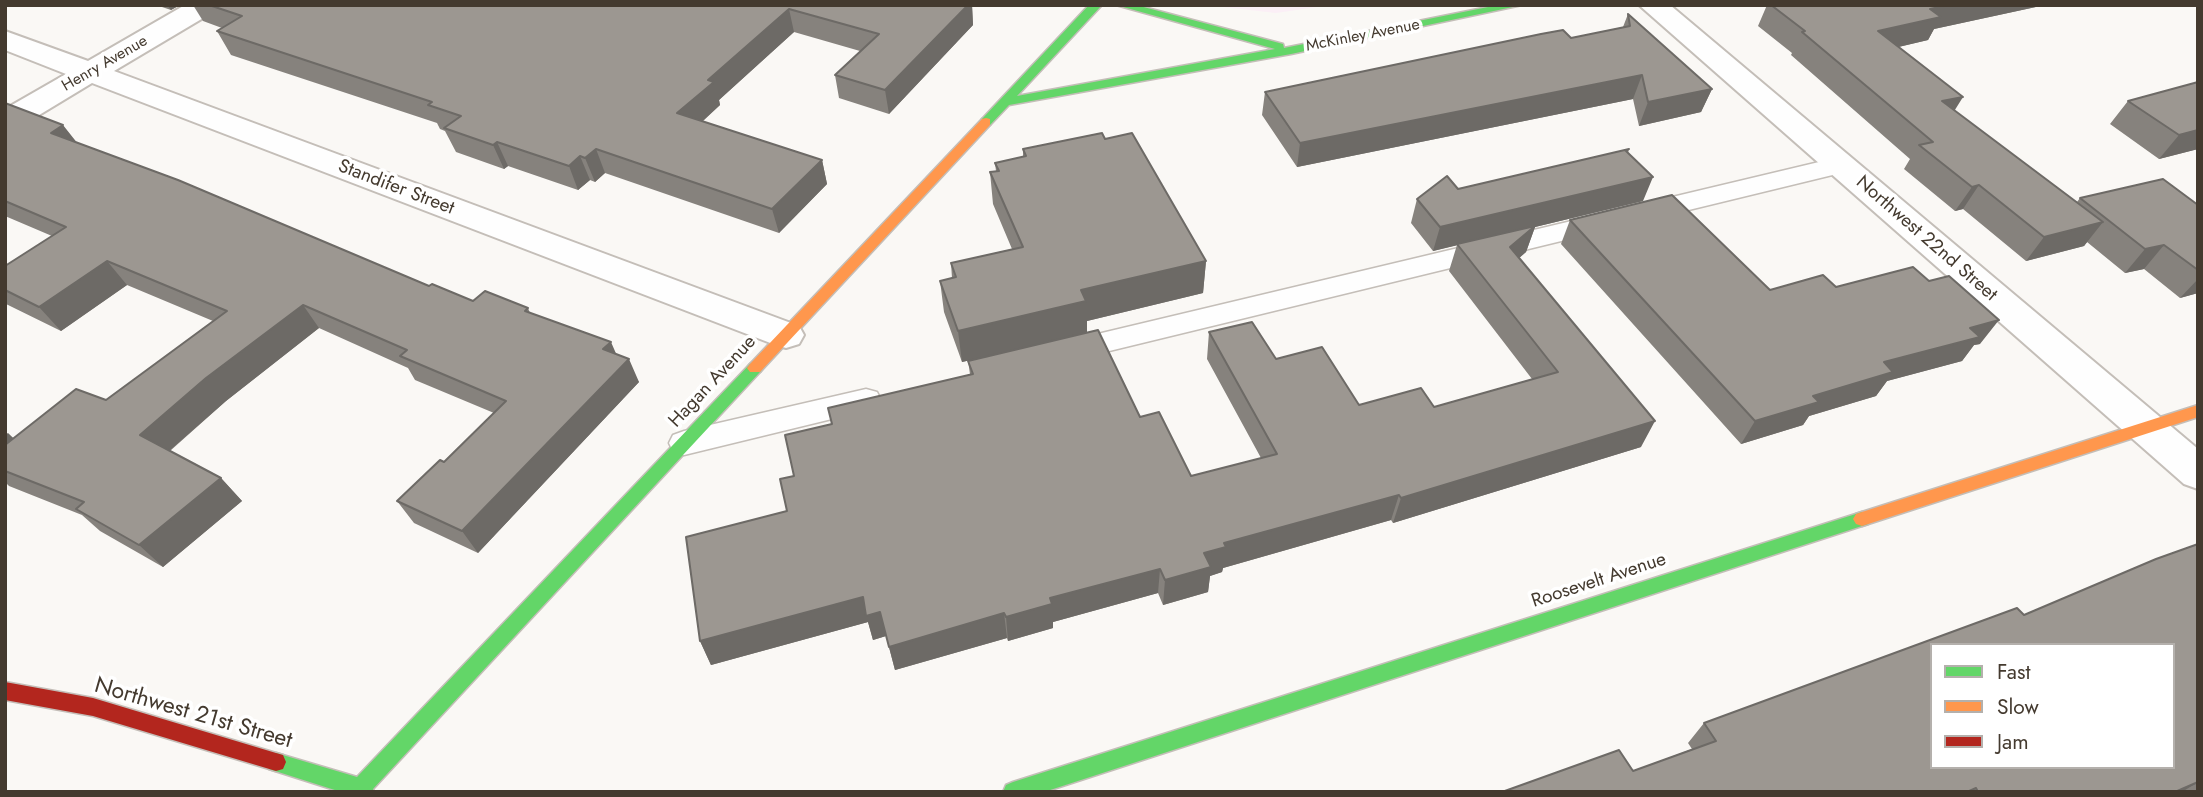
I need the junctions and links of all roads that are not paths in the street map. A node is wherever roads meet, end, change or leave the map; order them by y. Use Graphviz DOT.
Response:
graph roads {
  1 [pos="205,5"];
  2 [pos="1096,5"];
  3 [pos="1122,5"];
  4 [pos="1516,5"];
  5 [pos="1653,5"];
  6 [pos="5,40"];
  7 [pos="1291,50"];
  8 [pos="90,72"];
  9 [pos="1005,102"];
  10 [pos="5,122"];
  11 [pos="1840,165"];
  12 [pos="786,335"];
  13 [pos="1037,358"];
  14 [pos="888,394"];
  15 [pos="2198,411"];
  16 [pos="2145,428"];
  17 [pos="684,443"];
  18 [pos="2198,473"];
  19 [pos="5,691"];
  20 [pos="360,790"];
  21 [pos="1013,792"];
  1 -- 8 [label="street, Henry Avenue"];
  2 -- 9 [label="street, Hagan Avenue"];
  3 -- 7 [label="street"];
  4 -- 7 [label="street, McKinley Avenue"];
  5 -- 11 [label="street, Northwest 22nd Street"];
  6 -- 8 [label="street, Standifer Street"];
  7 -- 9 [label="street, McKinley Avenue"];
  8 -- 10 [label="street, Henry Avenue"];
  8 -- 12 [label="street, Standifer Street"];
  9 -- 12 [label="street, Hagan Avenue"];
  11 -- 13 [label="lane"];
  11 -- 16 [label="street, Northwest 22nd Street"];
  12 -- 17 [label="street, Hagan Avenue"];
  14 -- 17 [label="lane"];
  15 -- 16 [label="street, Roosevelt Avenue"];
  16 -- 18 [label="street, Northwest 22nd Street"];
  16 -- 21 [label="street, Roosevelt Avenue"];
  17 -- 20 [label="street, Hagan Avenue"];
  19 -- 20 [label="street, Northwest 21st Street"];
}
